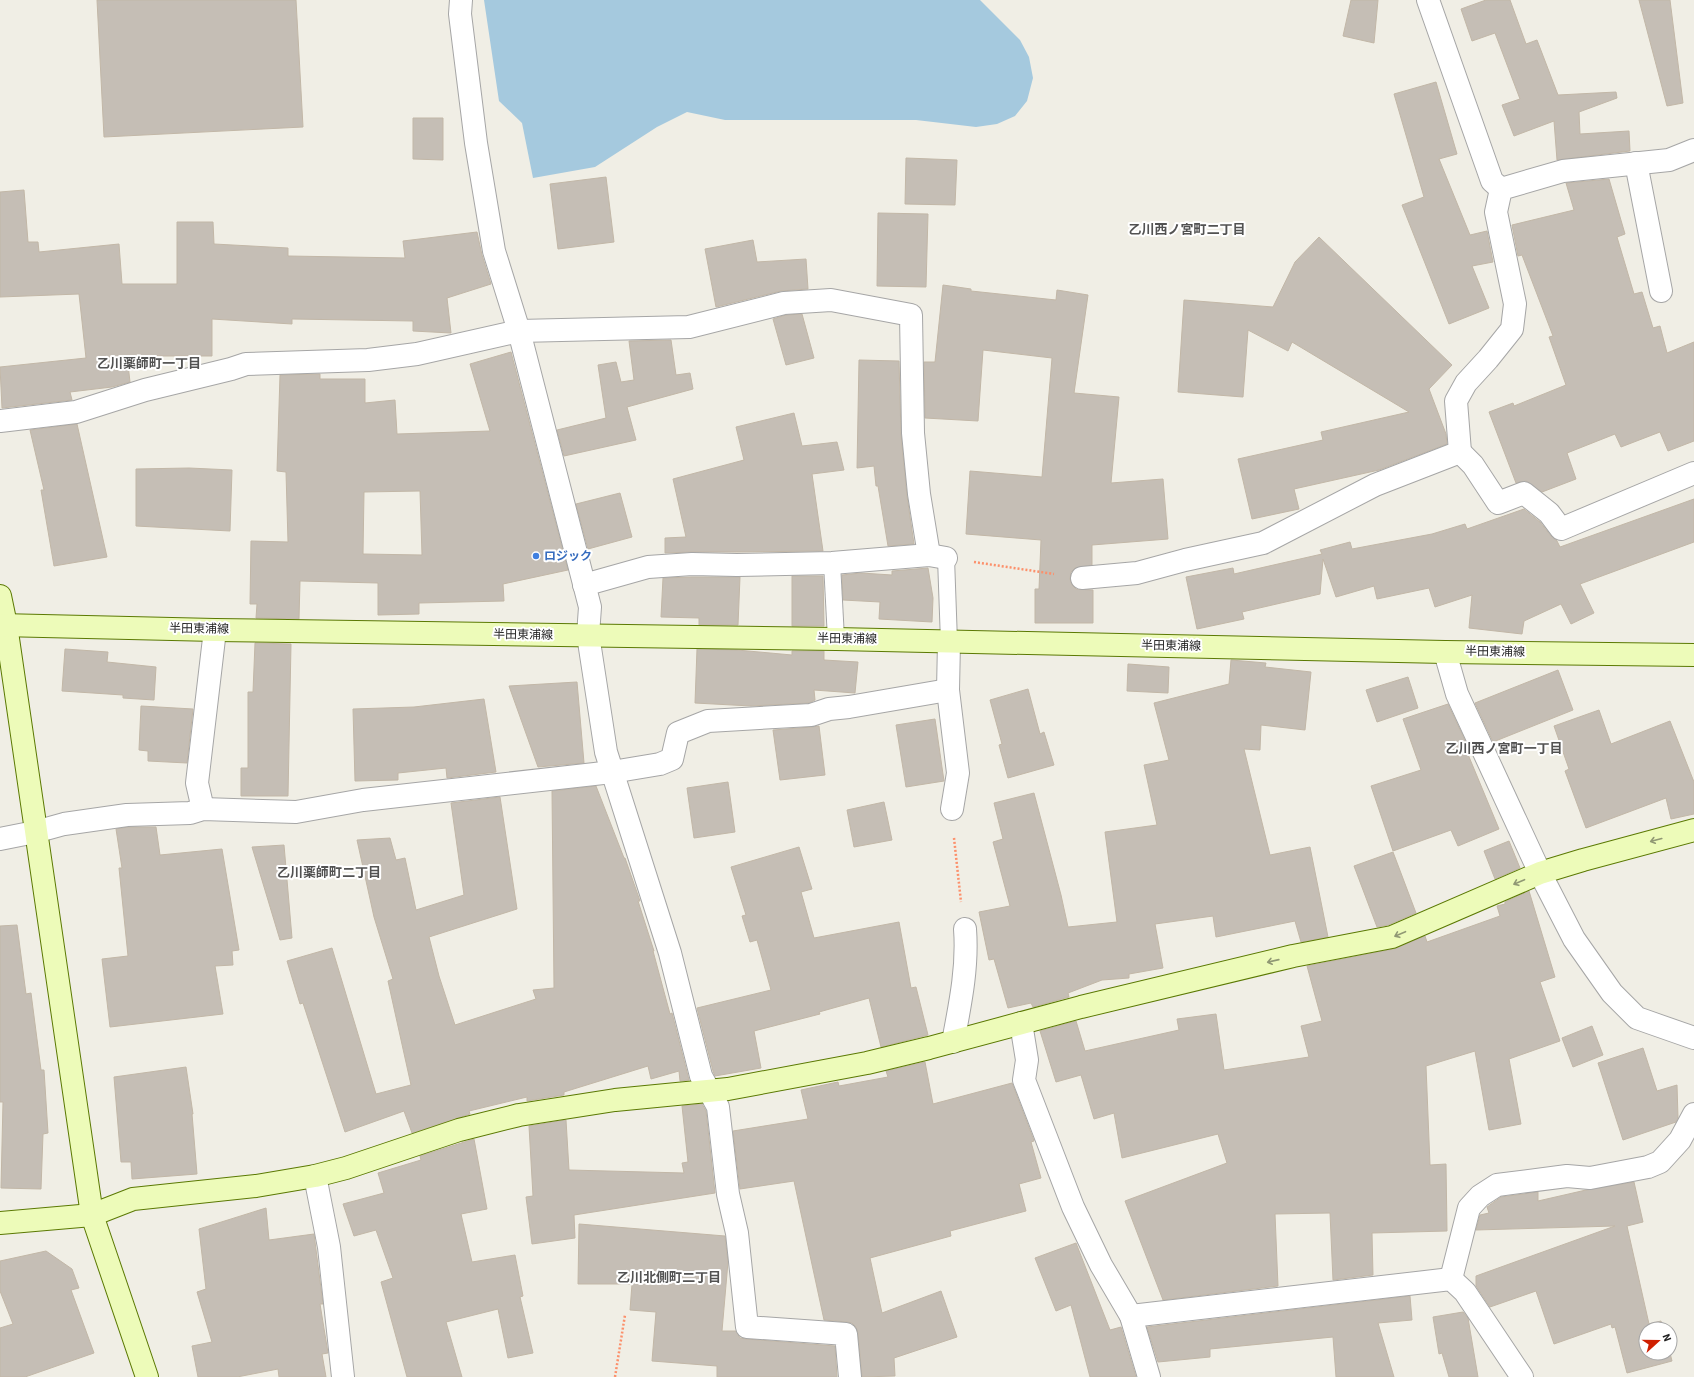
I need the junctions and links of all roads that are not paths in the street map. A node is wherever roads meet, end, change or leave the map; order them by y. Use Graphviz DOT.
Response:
graph roads {
  1 [pos="461,0"];
  2 [pos="1428,0"];
  3 [pos="1694,150"];
  4 [pos="1636,163"];
  5 [pos="1501,189"];
  6 [pos="1661,291"];
  7 [pos="519,331"];
  8 [pos="0,421"];
  9 [pos="1460,452"];
  10 [pos="1694,473"];
  11 [pos="938,556"];
  12 [pos="832,564"];
  13 [pos="1082,578"];
  14 [pos="584,585"];
  15 [pos="0,596"];
  16 [pos="3,625"];
  17 [pos="215,630"];
  18 [pos="588,635"];
  19 [pos="836,639"];
  20 [pos="949,642"];
  21 [pos="1445,652"];
  22 [pos="1694,655"];
  23 [pos="948,690"];
  24 [pos="612,772"];
  25 [pos="952,808"];
  26 [pos="203,809"];
  27 [pos="1694,830"];
  28 [pos="35,832"];
  29 [pos="0,839"];
  30 [pos="1540,873"];
  31 [pos="964,929"];
  32 [pos="1021,1023"];
  33 [pos="1694,1038"];
  34 [pos="953,1042"];
  35 [pos="710,1091"];
  36 [pos="1694,1114"];
  37 [pos="315,1176"];
  38 [pos="92,1215"];
  39 [pos="0,1223"];
  40 [pos="1451,1279"];
  41 [pos="1131,1316"];
  42 [pos="147,1377"];
  43 [pos="343,1377"];
  44 [pos="850,1377"];
  45 [pos="1149,1377"];
  46 [pos="1522,1377"];
  1 -- 7 [label="street"];
  2 -- 5 [label="street"];
  3 -- 4 [label="street"];
  4 -- 5 [label="street"];
  4 -- 6 [label="street"];
  5 -- 9 [label="street"];
  7 -- 8 [label="street"];
  7 -- 11 [label="street"];
  7 -- 14 [label="street"];
  9 -- 10 [label="street"];
  9 -- 13 [label="street"];
  11 -- 12 [label="street"];
  11 -- 20 [label="lane"];
  12 -- 14 [label="street"];
  12 -- 19 [label="lane"];
  14 -- 18 [label="street"];
  15 -- 16 [label="street"];
  16 -- 17 [label="street, 半田東浦線"];
  16 -- 28 [label="street"];
  17 -- 18 [label="street, 半田東浦線"];
  17 -- 26 [label="street"];
  18 -- 19 [label="street, 半田東浦線"];
  18 -- 24 [label="street"];
  19 -- 20 [label="street, 半田東浦線"];
  20 -- 21 [label="street, 半田東浦線"];
  20 -- 23 [label="street"];
  21 -- 22 [label="street, 半田東浦線"];
  21 -- 30 [label="street"];
  23 -- 24 [label="street"];
  23 -- 25 [label="street"];
  24 -- 26 [label="street"];
  24 -- 35 [label="street"];
  26 -- 28 [label="street"];
  27 -- 30 [label="street, one-way"];
  28 -- 29 [label="street"];
  28 -- 38 [label="street"];
  30 -- 32 [label="street, one-way"];
  30 -- 33 [label="street"];
  31 -- 34 [label="street"];
  32 -- 34 [label="street"];
  32 -- 41 [label="street"];
  34 -- 35 [label="street"];
  35 -- 37 [label="street"];
  35 -- 44 [label="street"];
  36 -- 40 [label="street"];
  37 -- 38 [label="street"];
  37 -- 43 [label="street"];
  38 -- 39 [label="street"];
  38 -- 42 [label="street"];
  40 -- 41 [label="street"];
  40 -- 46 [label="street"];
  41 -- 45 [label="street"];
}
